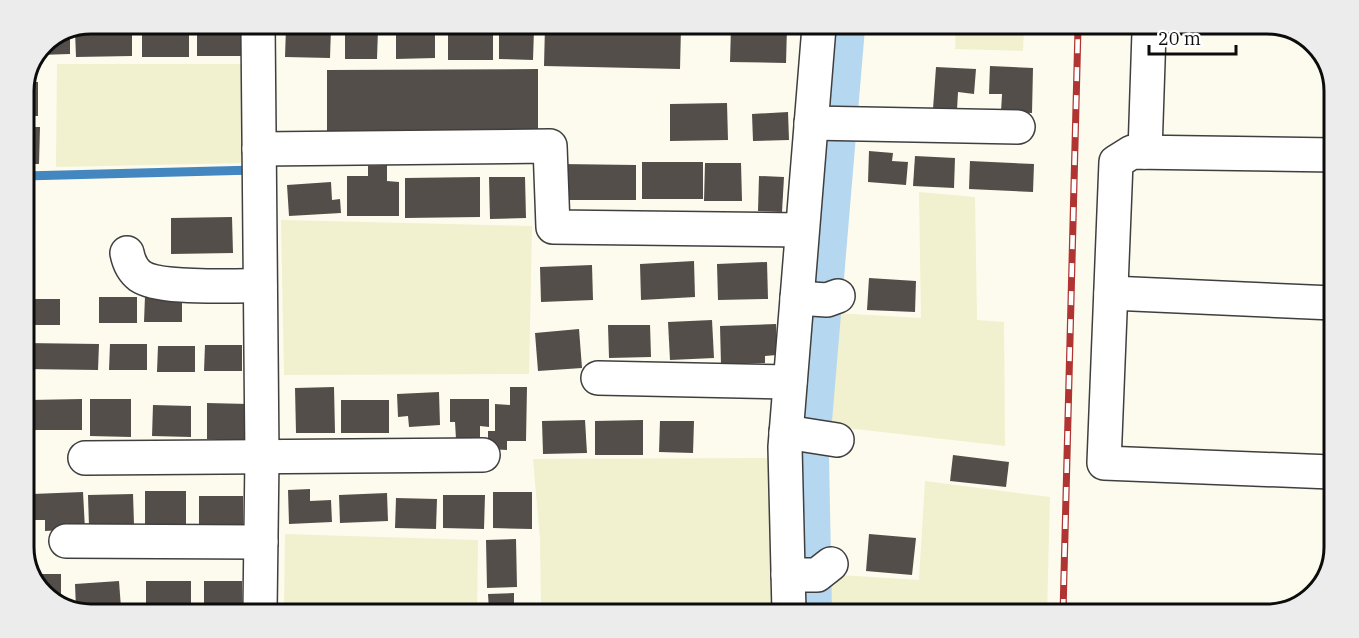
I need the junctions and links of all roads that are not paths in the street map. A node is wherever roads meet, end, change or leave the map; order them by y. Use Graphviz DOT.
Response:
graph roads {
  1 [pos="258,34"];
  2 [pos="819,34"];
  3 [pos="1149,34"];
  4 [pos="823,123"];
  5 [pos="1018,127"];
  6 [pos="1145,152"];
  7 [pos="1324,155"];
  8 [pos="259,159"];
  9 [pos="802,230"];
  10 [pos="127,253"];
  11 [pos="260,286"];
  12 [pos="1111,293"];
  13 [pos="1324,303"];
  14 [pos="598,378"];
  15 [pos="790,382"];
  16 [pos="483,455"];
  17 [pos="261,457"];
  18 [pos="85,458"];
  19 [pos="1324,472"];
  20 [pos="66,541"];
  21 [pos="261,542"];
  22 [pos="260,604"];
  23 [pos="793,604"];
  1 -- 8 [label="street"];
  2 -- 4 [label="street"];
  3 -- 6 [label="street"];
  4 -- 5 [label="street"];
  4 -- 9 [label="street"];
  6 -- 7 [label="street"];
  6 -- 12 [label="street"];
  8 -- 9 [label="street"];
  8 -- 11 [label="street"];
  9 -- 15 [label="street"];
  10 -- 11 [label="street"];
  11 -- 17 [label="street"];
  12 -- 13 [label="street"];
  12 -- 19 [label="street"];
  14 -- 15 [label="street"];
  15 -- 23 [label="street"];
  16 -- 17 [label="street"];
  17 -- 18 [label="street"];
  17 -- 21 [label="street"];
  20 -- 21 [label="street"];
  21 -- 22 [label="street"];
}
